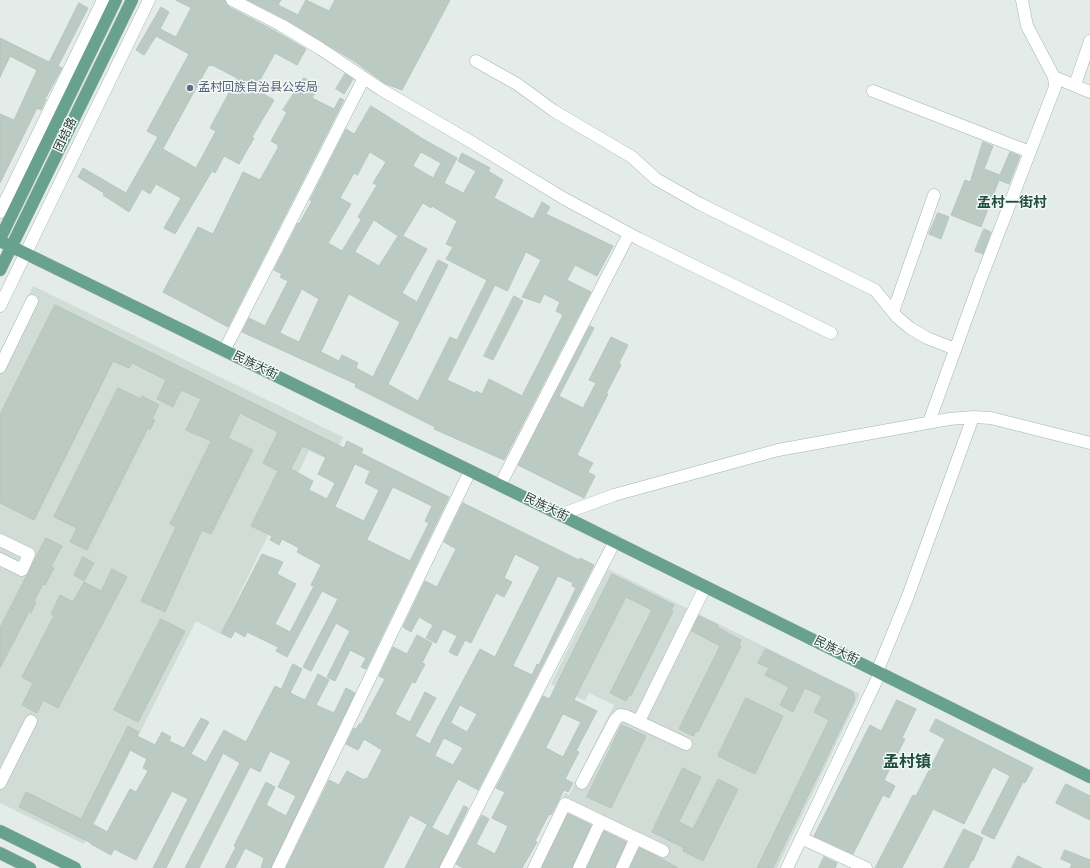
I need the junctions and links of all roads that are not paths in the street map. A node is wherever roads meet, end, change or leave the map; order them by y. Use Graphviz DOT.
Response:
graph roads {
  1 [pos="103,0"];
  2 [pos="116,0"];
  3 [pos="132,0"];
  4 [pos="149,0"];
  5 [pos="232,0"];
  6 [pos="1022,0"];
  7 [pos="1090,41"];
  8 [pos="476,62"];
  9 [pos="1054,77"];
  10 [pos="364,78"];
  11 [pos="1075,85"];
  12 [pos="873,91"];
  13 [pos="1090,92"];
  14 [pos="1030,152"];
  15 [pos="934,196"];
  16 [pos="0,212"];
  17 [pos="629,234"];
  18 [pos="0,240"];
  19 [pos="12,247"];
  20 [pos="25,254"];
  21 [pos="0,270"];
  22 [pos="32,301"];
  23 [pos="0,306"];
  24 [pos="893,312"];
  25 [pos="831,333"];
  26 [pos="955,349"];
  27 [pos="224,351"];
  28 [pos="0,367"];
  29 [pos="974,417"];
  30 [pos="928,422"];
  31 [pos="1090,443"];
  32 [pos="470,471"];
  33 [pos="500,485"];
  34 [pos="560,515"];
  35 [pos="0,540"];
  36 [pos="614,542"];
  37 [pos="0,559"];
  38 [pos="706,587"];
  39 [pos="879,672"];
  40 [pos="31,721"];
  41 [pos="639,721"];
  42 [pos="686,744"];
  43 [pos="1090,777"];
  44 [pos="0,783"];
  45 [pos="582,783"];
  46 [pos="601,821"];
  47 [pos="0,831"];
  48 [pos="636,838"];
  49 [pos="801,838"];
  50 [pos="663,851"];
  51 [pos="0,853"];
  52 [pos="30,868"];
  53 [pos="74,868"];
  54 [pos="278,868"];
  55 [pos="446,868"];
  56 [pos="534,868"];
  57 [pos="579,868"];
  58 [pos="622,868"];
  59 [pos="787,868"];
  60 [pos="866,868"];
  1 -- 16 [label="street"];
  2 -- 18 [label="main road, 团结路"];
  3 -- 19 [label="main road, 团结路"];
  4 -- 20 [label="street"];
  5 -- 10 [label="street"];
  6 -- 9 [label="street"];
  7 -- 11 [label="street"];
  8 -- 24 [label="street"];
  9 -- 11 [label="street"];
  9 -- 14 [label="street"];
  10 -- 17 [label="street"];
  10 -- 27 [label="street"];
  11 -- 13 [label="street"];
  12 -- 14 [label="street"];
  14 -- 26 [label="street"];
  15 -- 24 [label="street"];
  17 -- 25 [label="street"];
  17 -- 33 [label="street"];
  18 -- 19 [label="main road, 民族大街"];
  19 -- 20 [label="main road, 民族大街"];
  19 -- 21 [label="main road, 团结路"];
  20 -- 23 [label="street"];
  20 -- 27 [label="main road, 民族大街"];
  22 -- 28 [label="street"];
  24 -- 26 [label="street"];
  26 -- 30 [label="street"];
  27 -- 32 [label="main road, 民族大街"];
  29 -- 30 [label="street"];
  29 -- 31 [label="street"];
  29 -- 39 [label="street"];
  30 -- 34 [label="street"];
  32 -- 33 [label="main road, 民族大街"];
  32 -- 54 [label="street"];
  33 -- 34 [label="main road, 民族大街"];
  34 -- 36 [label="main road, 民族大街"];
  35 -- 37 [label="street"];
  36 -- 38 [label="main road, 民族大街"];
  36 -- 55 [label="street"];
  38 -- 39 [label="main road, 民族大街"];
  38 -- 41 [label="street"];
  39 -- 43 [label="main road, 民族大街"];
  39 -- 49 [label="street"];
  40 -- 44 [label="street"];
  41 -- 42 [label="street"];
  41 -- 45 [label="street"];
  46 -- 48 [label="street"];
  46 -- 56 [label="street"];
  46 -- 57 [label="street"];
  47 -- 53 [label="main road"];
  48 -- 50 [label="street"];
  48 -- 58 [label="street"];
  49 -- 59 [label="street"];
  49 -- 60 [label="street"];
  51 -- 52 [label="main road"];
}
